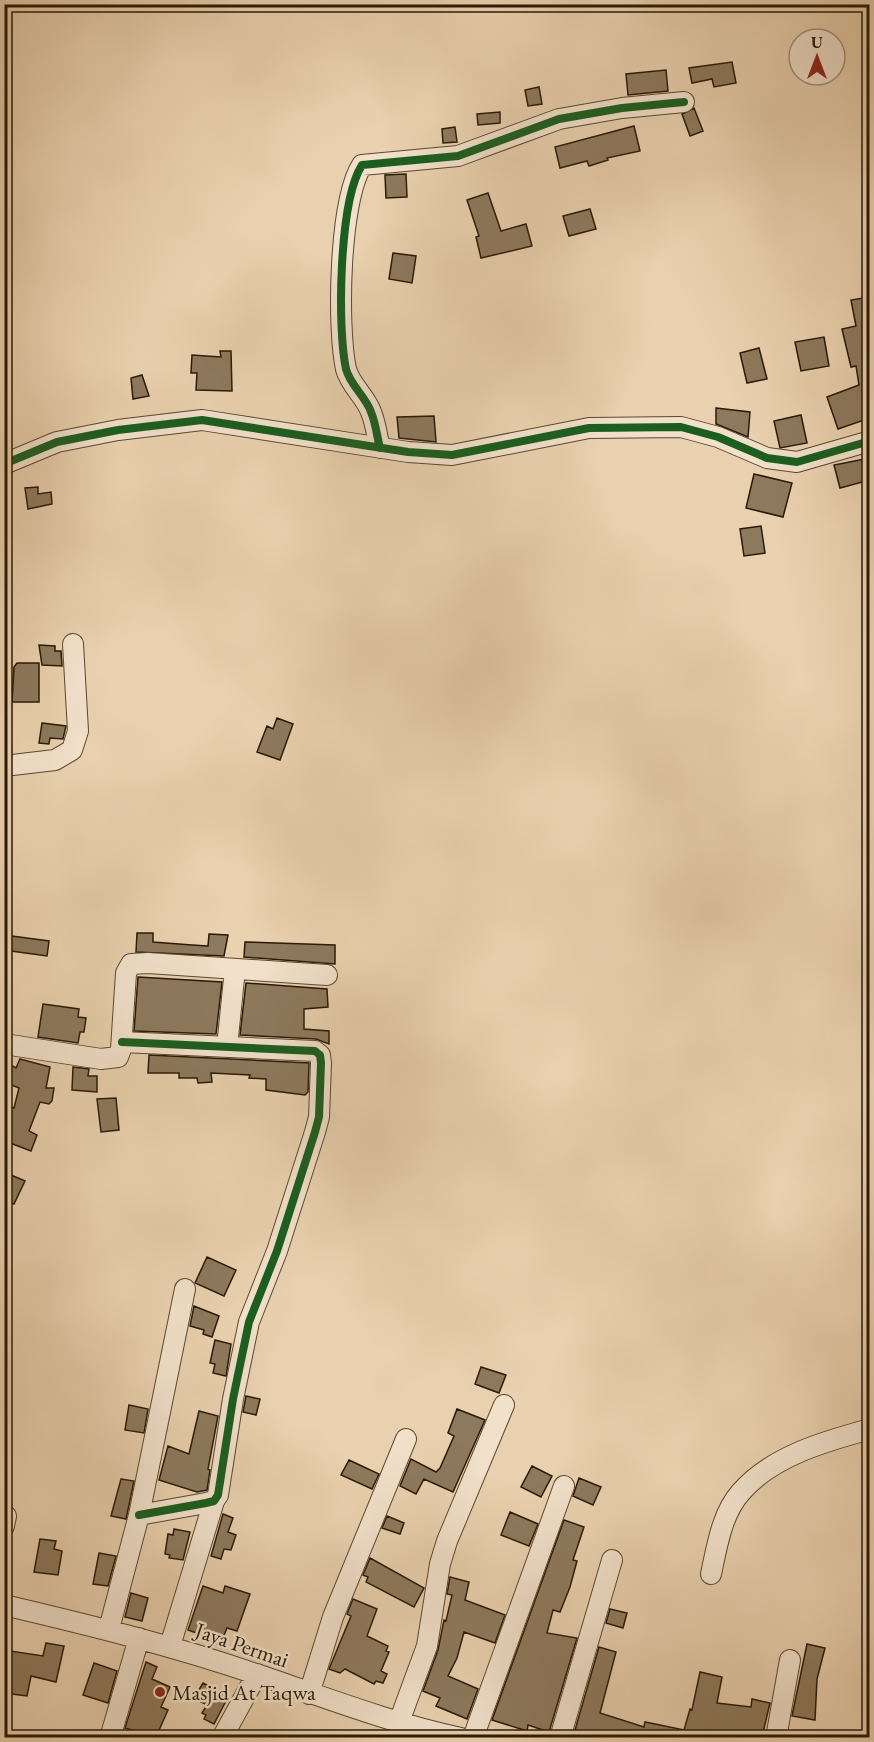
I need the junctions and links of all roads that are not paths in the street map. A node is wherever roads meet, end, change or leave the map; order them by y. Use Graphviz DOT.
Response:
graph roads {
  1 [pos="684,102"];
  2 [pos="870,441"];
  3 [pos="380,448"];
  4 [pos="4,464"];
  5 [pos="73,644"];
  6 [pos="4,766"];
  7 [pos="235,969"];
  8 [pos="327,975"];
  9 [pos="122,1042"];
  10 [pos="4,1044"];
  11 [pos="227,1047"];
  12 [pos="185,1289"];
  13 [pos="504,1406"];
  14 [pos="870,1429"];
  15 [pos="406,1439"];
  16 [pos="564,1486"];
  17 [pos="214,1501"];
  18 [pos="139,1515"];
  19 [pos="612,1560"];
  20 [pos="711,1574"];
  21 [pos="4,1605"];
  22 [pos="110,1629"];
  23 [pos="139,1638"];
  24 [pos="170,1647"];
  25 [pos="790,1660"];
  26 [pos="257,1674"];
  27 [pos="309,1694"];
  28 [pos="399,1722"];
  29 [pos="110,1737"];
  30 [pos="222,1737"];
  31 [pos="461,1737"];
  32 [pos="473,1737"];
  33 [pos="560,1737"];
  34 [pos="776,1737"];
  1 -- 3 [label="street"];
  2 -- 3 [label="street"];
  3 -- 4 [label="street"];
  5 -- 6 [label="street"];
  7 -- 8 [label="street"];
  7 -- 9 [label="street"];
  7 -- 11 [label="street"];
  9 -- 10 [label="street"];
  9 -- 11 [label="street"];
  11 -- 17 [label="street"];
  12 -- 18 [label="street"];
  13 -- 28 [label="street"];
  14 -- 20 [label="street"];
  15 -- 27 [label="street"];
  16 -- 32 [label="street"];
  17 -- 18 [label="street"];
  17 -- 24 [label="street"];
  18 -- 22 [label="street"];
  19 -- 33 [label="street"];
  21 -- 22 [label="street, Jaya Permai"];
  22 -- 23 [label="street, Jaya Permai"];
  23 -- 24 [label="street, Jaya Permai"];
  23 -- 29 [label="street"];
  24 -- 26 [label="street, Jaya Permai"];
  25 -- 34 [label="street"];
  26 -- 27 [label="street, Jaya Permai"];
  26 -- 30 [label="street"];
  27 -- 28 [label="street, Jaya Permai"];
  28 -- 31 [label="street, Jaya Permai"];
}
